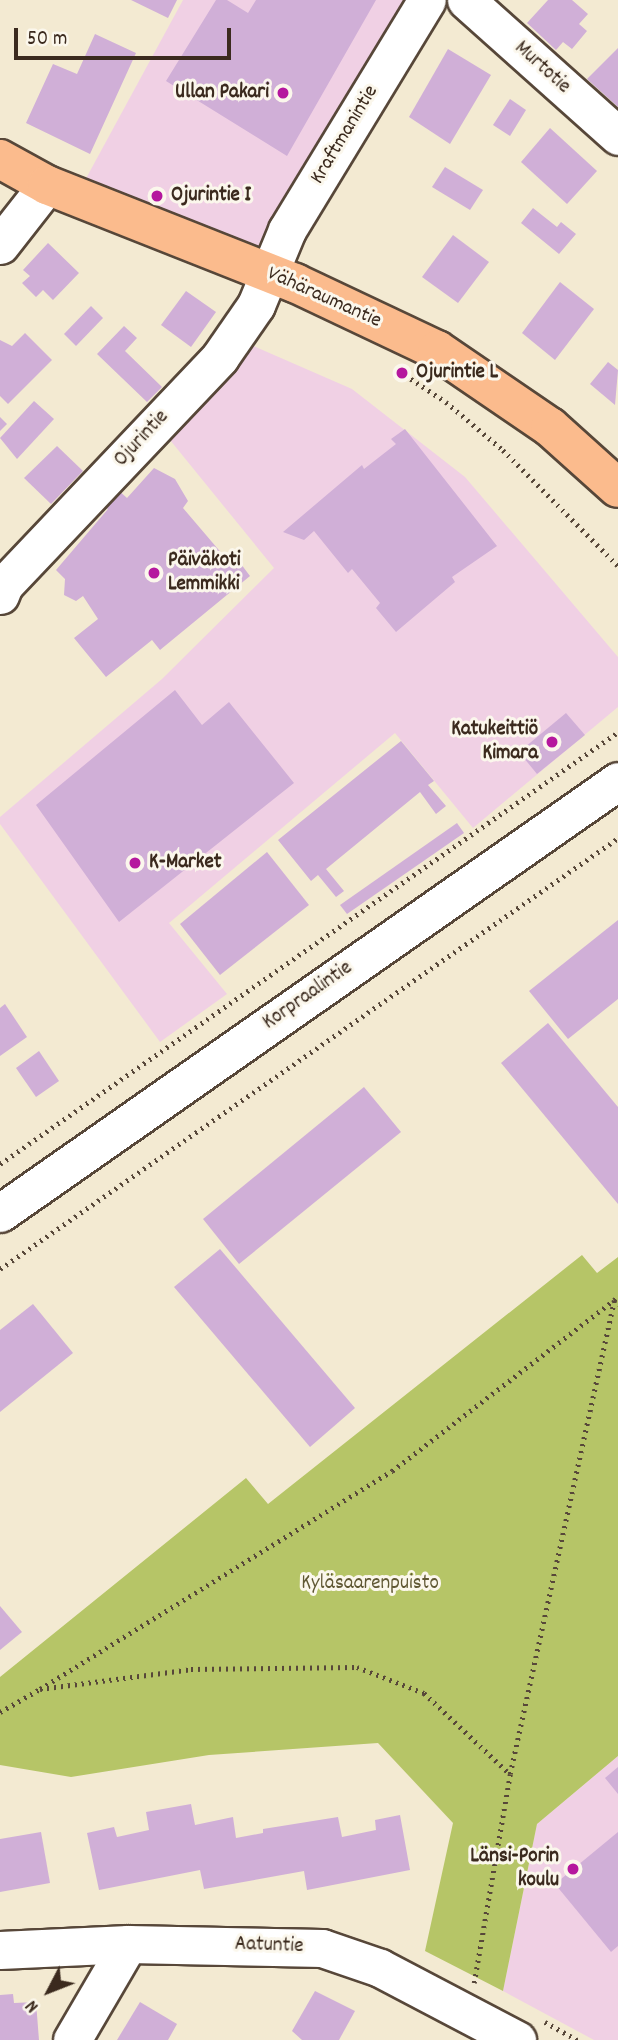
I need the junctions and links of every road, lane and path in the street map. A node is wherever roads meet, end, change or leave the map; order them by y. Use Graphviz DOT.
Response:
graph roads {
  1 [pos="427,0"];
  2 [pos="466,0"];
  3 [pos="618,136"];
  4 [pos="0,159"];
  5 [pos="47,185"];
  6 [pos="0,245"];
  7 [pos="272,274"];
  8 [pos="402,373"];
  9 [pos="618,488"];
  10 [pos="618,566"];
  11 [pos="0,595"];
  12 [pos="618,732"];
  13 [pos="618,781"];
  14 [pos="618,838"];
  15 [pos="0,1164"];
  16 [pos="0,1213"];
  17 [pos="0,1269"];
  18 [pos="616,1298"];
  19 [pos="618,1306"];
  20 [pos="40,1689"];
  21 [pos="0,1712"];
  22 [pos="510,1774"];
  23 [pos="128,1944"];
  24 [pos="0,1950"];
  25 [pos="474,1983"];
  26 [pos="72,2040"];
  27 [pos="517,2040"];
  1 -- 7 [label="street, Kraftmanintie"];
  2 -- 3 [label="street, Murtotie"];
  4 -- 5 [label="main road, Vähäraumantie"];
  5 -- 6 [label="street"];
  5 -- 7 [label="main road, Vähäraumantie"];
  7 -- 9 [label="main road, Vähäraumantie"];
  7 -- 11 [label="street, Ojurintie"];
  8 -- 10 [label="path"];
  12 -- 15 [label="path"];
  13 -- 16 [label="street, Korpraalintie"];
  14 -- 17 [label="path"];
  18 -- 19 [label="path"];
  18 -- 20 [label="path"];
  18 -- 22 [label="path"];
  20 -- 21 [label="path"];
  20 -- 22 [label="path"];
  22 -- 25 [label="path"];
  23 -- 24 [label="street, Aatuntie"];
  23 -- 26 [label="street"];
  23 -- 27 [label="street, Aatuntie"];
}
